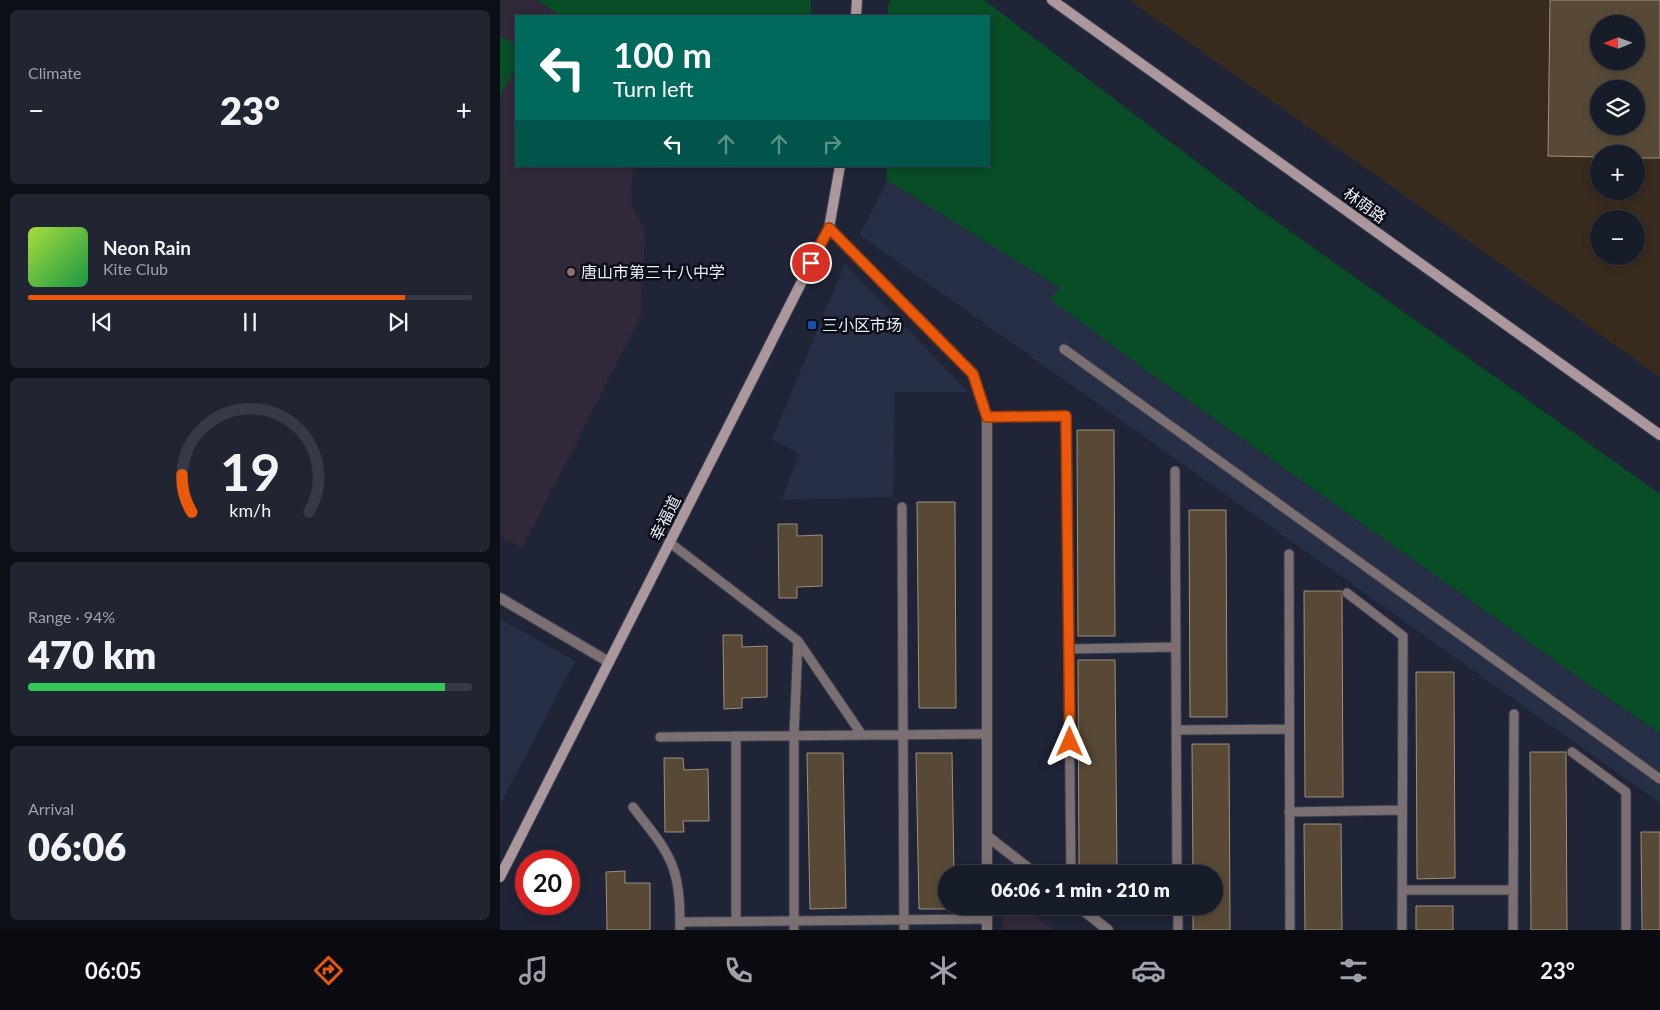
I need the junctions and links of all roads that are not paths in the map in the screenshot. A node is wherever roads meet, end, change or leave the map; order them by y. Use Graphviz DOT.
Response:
graph roads {
  1 [pos="857,0"];
  2 [pos="1052,0"];
  3 [pos="856,15"];
  4 [pos="840,167"];
  5 [pos="829,228"];
  6 [pos="1064,349"];
  7 [pos="987,417"];
  8 [pos="1660,435"];
  9 [pos="1175,471"];
  10 [pos="902,507"];
  11 [pos="669,542"];
  12 [pos="1288,554"];
  13 [pos="1347,593"];
  14 [pos="500,598"];
  15 [pos="798,641"];
  16 [pos="1176,647"];
  17 [pos="1069,649"];
  18 [pos="609,662"];
  19 [pos="1514,714"];
  20 [pos="1289,728"];
  21 [pos="1176,730"];
  22 [pos="903,734"];
  23 [pos="986,734"];
  24 [pos="862,735"];
  25 [pos="736,736"];
  26 [pos="794,736"];
  27 [pos="660,737"];
  28 [pos="1572,752"];
  29 [pos="1660,779"];
  30 [pos="633,807"];
  31 [pos="1402,810"];
  32 [pos="1289,812"];
  33 [pos="987,836"];
  34 [pos="987,865"];
  35 [pos="1024,865"];
  36 [pos="1071,865"];
  37 [pos="1177,865"];
  38 [pos="500,877"];
  39 [pos="1402,890"];
  40 [pos="1513,890"];
  41 [pos="987,915"];
  42 [pos="1089,915"];
  43 [pos="1178,915"];
  44 [pos="987,919"];
  45 [pos="904,920"];
  46 [pos="736,921"];
  47 [pos="794,925"];
  48 [pos="680,926"];
  49 [pos="904,930"];
  50 [pos="987,930"];
  51 [pos="1108,930"];
  52 [pos="1178,930"];
  53 [pos="1290,930"];
  54 [pos="1402,930"];
  55 [pos="1513,930"];
  56 [pos="1626,930"];
  1 -- 3 [label="main road"];
  2 -- 8 [label="main road, 林荫路"];
  4 -- 5 [label="main road, 幸福道"];
  5 -- 7 [label="street"];
  5 -- 11 [label="main road, 幸福道"];
  6 -- 29 [label="lane"];
  7 -- 17 [label="lane"];
  7 -- 23 [label="street"];
  9 -- 16 [label="lane"];
  10 -- 22 [label="lane"];
  11 -- 15 [label="lane"];
  11 -- 18 [label="main road, 幸福道"];
  12 -- 20 [label="lane"];
  13 -- 31 [label="lane"];
  14 -- 18 [label="street"];
  15 -- 24 [label="lane"];
  15 -- 26 [label="lane"];
  16 -- 17 [label="lane"];
  16 -- 21 [label="lane"];
  17 -- 36 [label="lane"];
  18 -- 38 [label="main road, 幸福道"];
  19 -- 40 [label="lane"];
  20 -- 21 [label="lane"];
  20 -- 32 [label="lane"];
  21 -- 37 [label="lane"];
  22 -- 23 [label="lane"];
  22 -- 24 [label="lane"];
  22 -- 45 [label="lane"];
  23 -- 33 [label="street"];
  24 -- 26 [label="lane"];
  25 -- 26 [label="lane"];
  25 -- 27 [label="lane"];
  25 -- 46 [label="lane"];
  26 -- 47 [label="lane"];
  28 -- 56 [label="lane"];
  30 -- 48 [label="lane"];
  31 -- 32 [label="lane"];
  31 -- 39 [label="lane"];
  32 -- 53 [label="lane"];
  33 -- 34 [label="street"];
  33 -- 35 [label="street"];
  39 -- 40 [label="lane"];
  39 -- 54 [label="lane"];
  40 -- 55 [label="lane"];
  41 -- 44 [label="street"];
  42 -- 51 [label="street"];
  43 -- 52 [label="lane"];
  44 -- 45 [label="lane"];
  44 -- 50 [label="street"];
  45 -- 47 [label="lane"];
  45 -- 49 [label="lane"];
  46 -- 47 [label="lane"];
  46 -- 48 [label="lane"];
}
